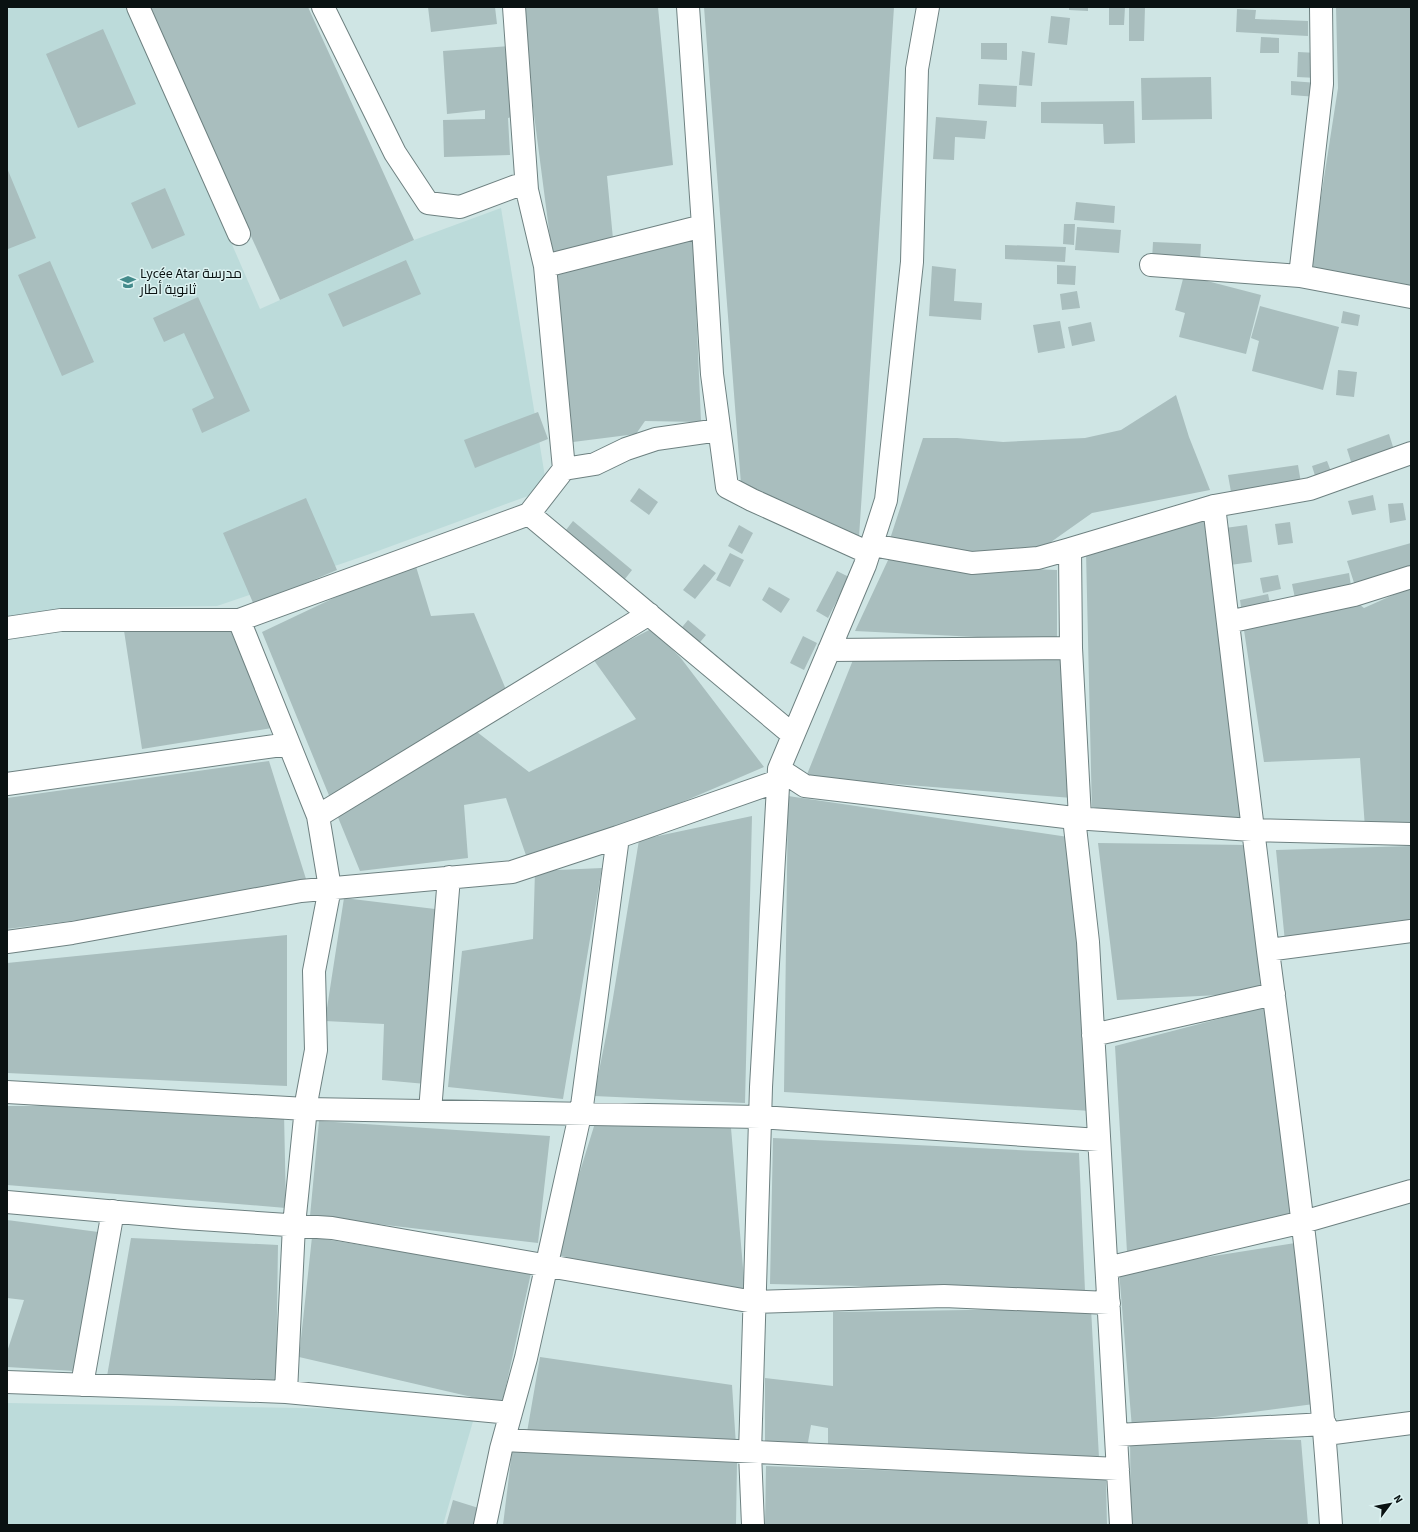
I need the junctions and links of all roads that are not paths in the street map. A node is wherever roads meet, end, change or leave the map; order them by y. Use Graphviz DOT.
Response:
graph roads {
  1 [pos="138,7"];
  2 [pos="324,7"];
  3 [pos="514,7"];
  4 [pos="688,7"];
  5 [pos="928,7"];
  6 [pos="1321,7"];
  7 [pos="527,190"];
  8 [pos="703,226"];
  9 [pos="239,234"];
  10 [pos="1150,264"];
  11 [pos="545,266"];
  12 [pos="1300,276"];
  13 [pos="1411,297"];
  14 [pos="719,430"];
  15 [pos="1411,453"];
  16 [pos="564,469"];
  17 [pos="1214,506"];
  18 [pos="529,514"];
  19 [pos="870,549"];
  20 [pos="1070,549"];
  21 [pos="1411,577"];
  22 [pos="649,614"];
  23 [pos="239,620"];
  24 [pos="1228,622"];
  25 [pos="7,628"];
  26 [pos="1071,648"];
  27 [pos="829,650"];
  28 [pos="793,735"];
  29 [pos="289,744"];
  30 [pos="779,775"];
  31 [pos="7,784"];
  32 [pos="318,816"];
  33 [pos="1077,818"];
  34 [pos="1252,830"];
  35 [pos="1411,834"];
  36 [pos="618,838"];
  37 [pos="449,877"];
  38 [pos="330,888"];
  39 [pos="1411,931"];
  40 [pos="7,942"];
  41 [pos="1268,950"];
  42 [pos="1274,994"];
  43 [pos="1093,1035"];
  44 [pos="7,1092"];
  45 [pos="306,1109"];
  46 [pos="430,1111"];
  47 [pos="580,1114"];
  48 [pos="760,1117"];
  49 [pos="1099,1140"];
  50 [pos="1411,1191"];
  51 [pos="7,1202"];
  52 [pos="113,1211"];
  53 [pos="1303,1222"];
  54 [pos="294,1225"];
  55 [pos="547,1265"];
  56 [pos="1107,1268"];
  57 [pos="754,1302"];
  58 [pos="1109,1303"];
  59 [pos="7,1382"];
  60 [pos="82,1385"];
  61 [pos="286,1392"];
  62 [pos="511,1413"];
  63 [pos="1411,1423"];
  64 [pos="1325,1429"];
  65 [pos="1116,1435"];
  66 [pos="504,1440"];
  67 [pos="750,1453"];
  68 [pos="1118,1469"];
  69 [pos="486,1525"];
  70 [pos="753,1525"];
  71 [pos="1121,1525"];
  72 [pos="1331,1525"];
  1 -- 9 [label="street"];
  2 -- 7 [label="street"];
  3 -- 7 [label="street"];
  4 -- 8 [label="street"];
  5 -- 19 [label="street"];
  6 -- 12 [label="street"];
  7 -- 11 [label="street"];
  8 -- 11 [label="street"];
  8 -- 14 [label="street"];
  10 -- 12 [label="street"];
  11 -- 16 [label="street"];
  12 -- 13 [label="street"];
  14 -- 16 [label="street"];
  14 -- 19 [label="street"];
  15 -- 17 [label="street"];
  16 -- 18 [label="street"];
  17 -- 20 [label="street"];
  17 -- 24 [label="street"];
  18 -- 22 [label="street"];
  18 -- 23 [label="street"];
  19 -- 20 [label="street"];
  19 -- 27 [label="street"];
  20 -- 26 [label="street"];
  21 -- 24 [label="street"];
  22 -- 28 [label="street"];
  22 -- 32 [label="street"];
  23 -- 25 [label="street"];
  23 -- 29 [label="street"];
  24 -- 34 [label="street"];
  26 -- 27 [label="street"];
  26 -- 33 [label="street"];
  27 -- 28 [label="street"];
  28 -- 30 [label="street"];
  29 -- 31 [label="street"];
  29 -- 32 [label="street"];
  30 -- 33 [label="street"];
  30 -- 36 [label="street"];
  30 -- 48 [label="street"];
  32 -- 38 [label="street"];
  33 -- 34 [label="street"];
  33 -- 43 [label="street"];
  34 -- 35 [label="street"];
  34 -- 41 [label="street"];
  36 -- 37 [label="street"];
  36 -- 47 [label="street"];
  37 -- 38 [label="street"];
  37 -- 46 [label="street"];
  38 -- 40 [label="street"];
  38 -- 45 [label="street"];
  39 -- 41 [label="street"];
  41 -- 42 [label="street"];
  42 -- 43 [label="street"];
  42 -- 53 [label="street"];
  43 -- 49 [label="street"];
  44 -- 45 [label="street"];
  45 -- 46 [label="street"];
  45 -- 54 [label="street"];
  46 -- 47 [label="street"];
  47 -- 48 [label="street"];
  47 -- 55 [label="street"];
  48 -- 49 [label="street"];
  48 -- 57 [label="street"];
  49 -- 56 [label="street"];
  50 -- 53 [label="street"];
  51 -- 52 [label="street"];
  52 -- 54 [label="street"];
  52 -- 60 [label="street"];
  53 -- 56 [label="street"];
  53 -- 64 [label="street"];
  54 -- 55 [label="street"];
  54 -- 61 [label="street"];
  55 -- 57 [label="street"];
  55 -- 62 [label="street"];
  56 -- 58 [label="street"];
  57 -- 58 [label="street"];
  57 -- 67 [label="street"];
  58 -- 65 [label="street"];
  59 -- 60 [label="street"];
  60 -- 61 [label="street"];
  61 -- 62 [label="street"];
  62 -- 66 [label="street"];
  63 -- 64 [label="street"];
  64 -- 65 [label="street"];
  64 -- 72 [label="street"];
  65 -- 68 [label="street"];
  66 -- 67 [label="street"];
  66 -- 69 [label="street"];
  67 -- 68 [label="street"];
  67 -- 70 [label="street"];
  68 -- 71 [label="street"];
}
